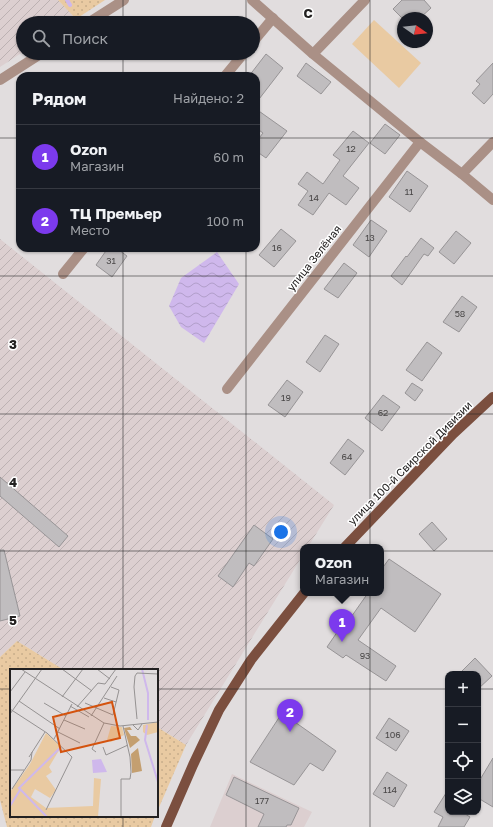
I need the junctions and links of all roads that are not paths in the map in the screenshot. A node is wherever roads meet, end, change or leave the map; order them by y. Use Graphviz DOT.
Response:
graph roads {
  1 [pos="124,0"];
  2 [pos="252,0"];
  3 [pos="365,0"];
  4 [pos="99,16"];
  5 [pos="273,18"];
  6 [pos="260,34"];
  7 [pos="313,54"];
  8 [pos="31,60"];
  9 [pos="238,60"];
  10 [pos="228,72"];
  11 [pos="0,80"];
  12 [pos="420,142"];
  13 [pos="493,142"];
  14 [pos="462,174"];
  15 [pos="493,200"];
  16 [pos="81,252"];
  17 [pos="63,274"];
  18 [pos="227,389"];
  19 [pos="493,397"];
  20 [pos="348,544"];
  21 [pos="302,596"];
  22 [pos="166,827"];
  1 -- 4 [label="street"];
  2 -- 5 [label="street"];
  3 -- 7 [label="street"];
  5 -- 6 [label="street"];
  5 -- 7 [label="street"];
  7 -- 12 [label="street"];
  8 -- 11 [label="street"];
  9 -- 10 [label="street"];
  12 -- 14 [label="street"];
  12 -- 18 [label="street, улица Зелёная"];
  13 -- 14 [label="street"];
  14 -- 15 [label="street"];
  16 -- 17 [label="street"];
  19 -- 20 [label="main road, улица 100-й Свирской Дивизии"];
  21 -- 22 [label="main road"];
}
